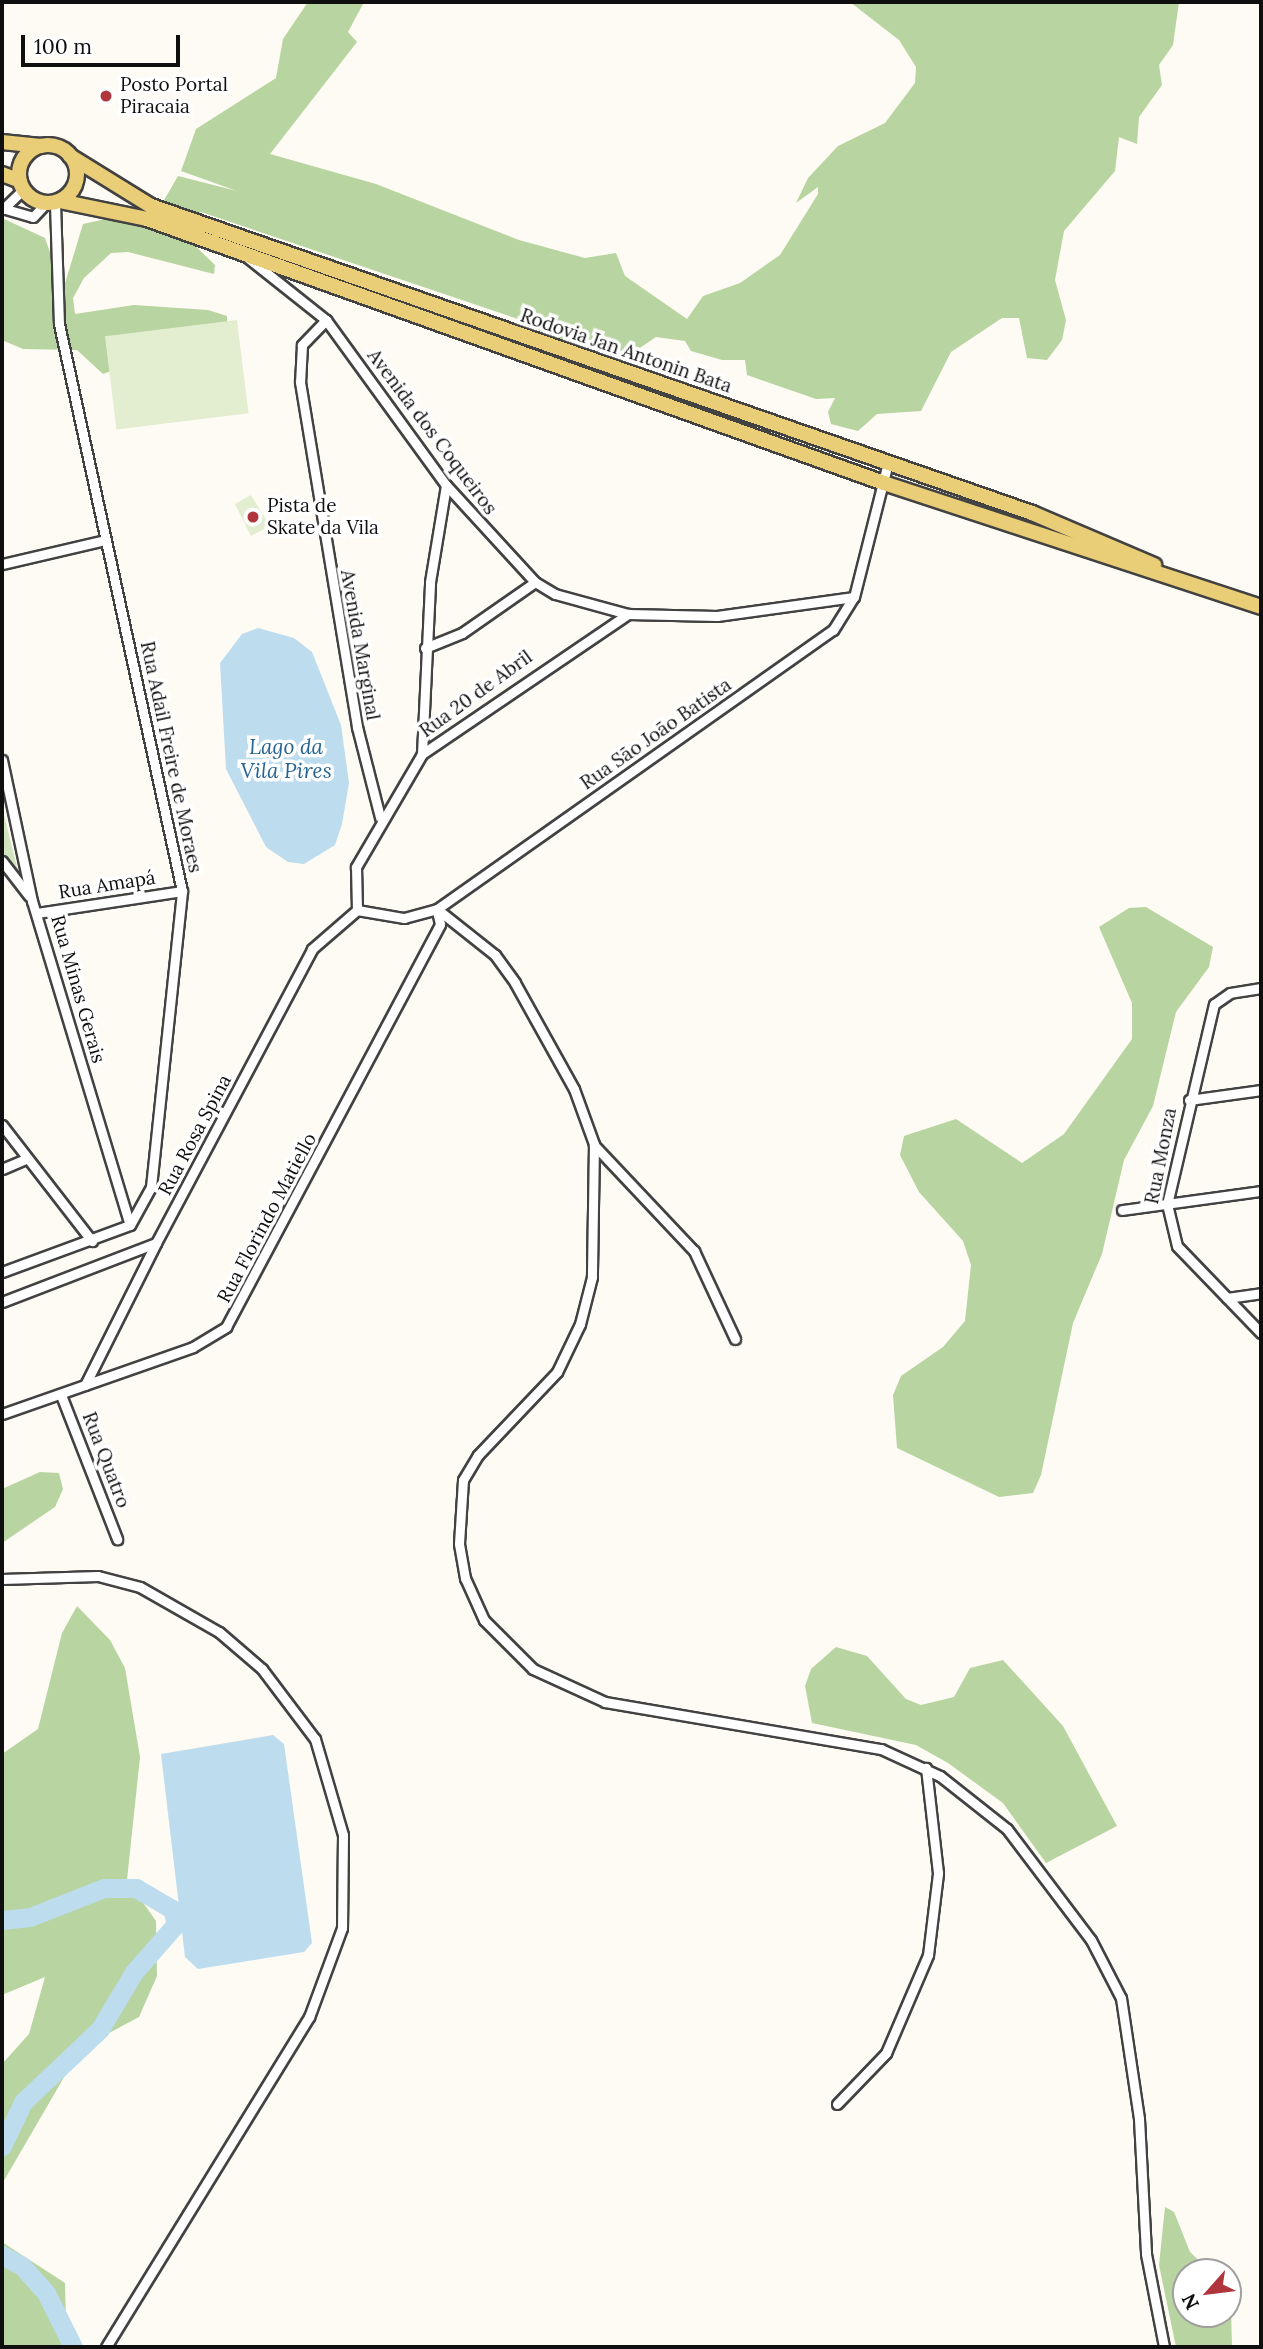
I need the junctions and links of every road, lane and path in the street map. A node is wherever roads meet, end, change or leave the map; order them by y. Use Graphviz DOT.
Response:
graph roads {
  1 [pos="2,142"];
  2 [pos="41,146"];
  3 [pos="70,156"];
  4 [pos="2,174"];
  5 [pos="22,185"];
  6 [pos="54,202"];
  7 [pos="2,208"];
  8 [pos="244,255"];
  9 [pos="326,320"];
  10 [pos="888,463"];
  11 [pos="884,483"];
  12 [pos="446,485"];
  13 [pos="101,541"];
  14 [pos="2,564"];
  15 [pos="1174,575"];
  16 [pos="535,582"];
  17 [pos="854,597"];
  18 [pos="1261,607"];
  19 [pos="628,614"];
  20 [pos="425,648"];
  21 [pos="422,754"];
  22 [pos="2,760"];
  23 [pos="380,817"];
  24 [pos="2,861"];
  25 [pos="182,891"];
  26 [pos="32,901"];
  27 [pos="437,909"];
  28 [pos="357,910"];
  29 [pos="37,913"];
  30 [pos="1261,989"];
  31 [pos="1261,1090"];
  32 [pos="1189,1100"];
  33 [pos="2,1125"];
  34 [pos="594,1144"];
  35 [pos="26,1159"];
  36 [pos="2,1169"];
  37 [pos="1261,1191"];
  38 [pos="1167,1204"];
  39 [pos="1122,1210"];
  40 [pos="130,1225"];
  41 [pos="92,1241"];
  42 [pos="156,1243"];
  43 [pos="2,1272"];
  44 [pos="1261,1293"];
  45 [pos="1227,1298"];
  46 [pos="2,1302"];
  47 [pos="1261,1334"];
  48 [pos="734,1339"];
  49 [pos="85,1385"];
  50 [pos="61,1395"];
  51 [pos="2,1414"];
  52 [pos="117,1539"];
  53 [pos="2,1578"];
  54 [pos="926,1768"];
  55 [pos="837,2104"];
  56 [pos="106,2347"];
  57 [pos="1164,2347"];
  1 -- 2 [label="main road, Rodovia Jan Antonin Bata"];
  2 -- 3 [label="main road, Rodovia Jan Antonin Bata"];
  2 -- 5 [label="main road"];
  3 -- 6 [label="main road"];
  3 -- 10 [label="main road, Rodovia Jan Antonin Bata"];
  4 -- 5 [label="main road, Rodovia Jan Antonin Bata"];
  5 -- 6 [label="main road, Rodovia Jan Antonin Bata"];
  5 -- 7 [label="street"];
  6 -- 7 [label="street"];
  6 -- 8 [label="main road, Rodovia Jan Antonin Bata"];
  6 -- 13 [label="street, Rua Adail Freire de Moraes"];
  8 -- 9 [label="street, Avenida dos Coqueiros"];
  8 -- 11 [label="main road, Rodovia Jan Antonin Bata"];
  9 -- 12 [label="street, Avenida dos Coqueiros"];
  9 -- 23 [label="street, Avenida Marginal"];
  10 -- 11 [label="street, Rua São João Batista"];
  10 -- 15 [label="main road, Rodovia Jan Antonin Bata"];
  11 -- 15 [label="main road, Rodovia Jan Antonin Bata"];
  11 -- 17 [label="street, Rua São João Batista"];
  12 -- 16 [label="street, Avenida dos Coqueiros"];
  12 -- 20 [label="street"];
  13 -- 14 [label="street"];
  13 -- 25 [label="street, Rua Adail Freire de Moraes"];
  15 -- 18 [label="main road, Rodovia Jan Antonin Bata"];
  16 -- 19 [label="street, Avenida dos Coqueiros"];
  16 -- 20 [label="street"];
  17 -- 19 [label="street, Avenida dos Coqueiros"];
  17 -- 27 [label="street, Rua São João Batista"];
  19 -- 21 [label="street, Rua 20 de Abril"];
  20 -- 21 [label="street"];
  21 -- 23 [label="street, Rua 20 de Abril"];
  22 -- 26 [label="street, Rua Minas Gerais"];
  23 -- 28 [label="street, Rua 20 de Abril"];
  24 -- 26 [label="street"];
  25 -- 29 [label="street, Rua Amapá"];
  25 -- 40 [label="street, Rua Adail Freire de Moraes"];
  26 -- 29 [label="street, Rua Minas Gerais"];
  27 -- 28 [label="street, Rua São João Batista"];
  27 -- 34 [label="street"];
  27 -- 49 [label="street, Rua Florindo Matiello"];
  28 -- 42 [label="street, Rua Rosa Spina"];
  29 -- 40 [label="street, Rua Minas Gerais"];
  30 -- 32 [label="street, Rua Monza"];
  31 -- 32 [label="street"];
  32 -- 38 [label="street, Rua Monza"];
  33 -- 35 [label="street"];
  34 -- 48 [label="street"];
  34 -- 54 [label="street"];
  35 -- 36 [label="street"];
  35 -- 41 [label="street"];
  37 -- 38 [label="street"];
  38 -- 39 [label="street"];
  38 -- 45 [label="street, Rua Monza"];
  40 -- 41 [label="street"];
  41 -- 43 [label="street"];
  42 -- 46 [label="street"];
  42 -- 49 [label="street, Rua Rosa Spina"];
  44 -- 45 [label="street"];
  45 -- 47 [label="street, Rua Monza"];
  49 -- 50 [label="street, Rua Florindo Matiello"];
  50 -- 51 [label="street, Rua Florindo Matiello"];
  50 -- 52 [label="street, Rua Quatro"];
  53 -- 56 [label="street"];
  54 -- 55 [label="street"];
  54 -- 57 [label="street"];
}
